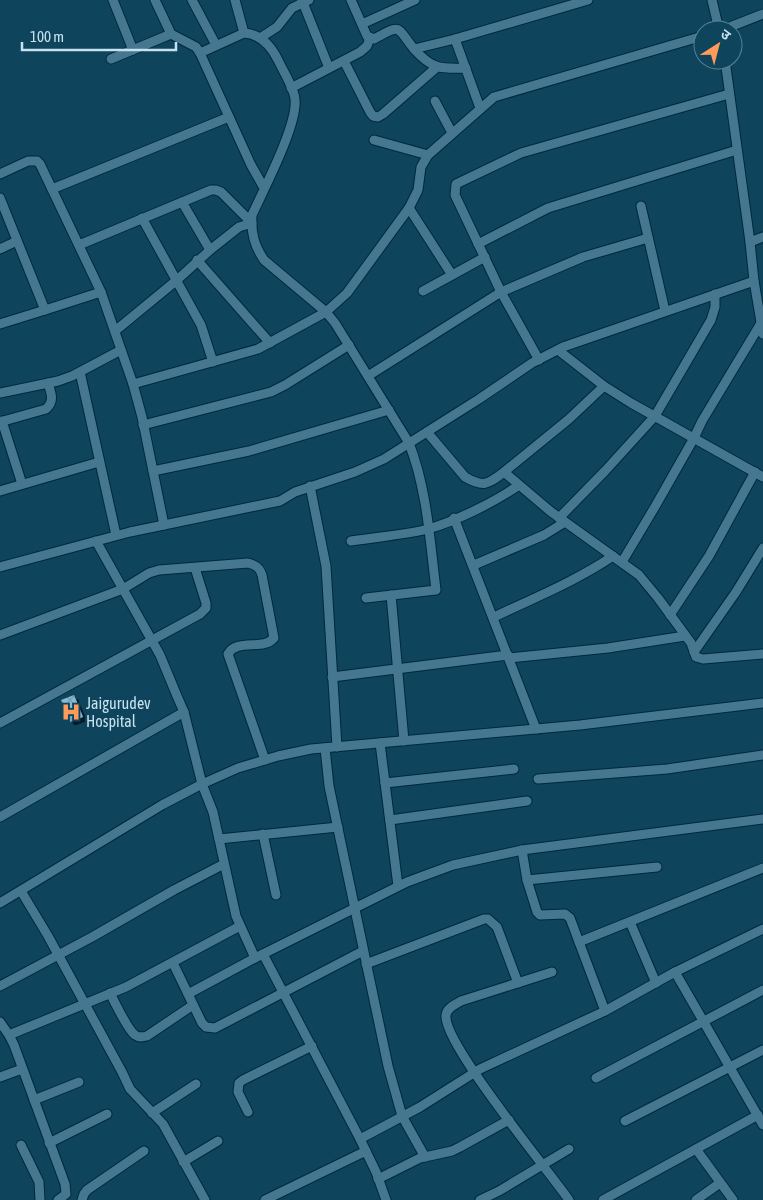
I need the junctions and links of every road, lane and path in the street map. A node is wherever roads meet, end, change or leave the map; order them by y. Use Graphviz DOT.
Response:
graph roads {
  1 [pos="113,0"];
  2 [pos="155,0"];
  3 [pos="192,0"];
  4 [pos="235,0"];
  5 [pos="351,0"];
  6 [pos="415,0"];
  7 [pos="588,0"];
  8 [pos="712,0"];
  9 [pos="305,1"];
  10 [pos="763,14"];
  11 [pos="717,20"];
  12 [pos="743,21"];
  13 [pos="362,24"];
  14 [pos="244,33"];
  15 [pos="171,34"];
  16 [pos="260,38"];
  17 [pos="370,38"];
  18 [pos="456,39"];
  19 [pos="693,39"];
  20 [pos="216,45"];
  21 [pos="414,49"];
  22 [pos="133,50"];
  23 [pos="200,53"];
  24 [pos="111,59"];
  25 [pos="344,61"];
  26 [pos="437,67"];
  27 [pos="329,68"];
  28 [pos="466,68"];
  29 [pos="726,70"];
  30 [pos="290,88"];
  31 [pos="729,94"];
  32 [pos="435,101"];
  33 [pos="480,108"];
  34 [pos="229,117"];
  35 [pos="452,133"];
  36 [pos="374,140"];
  37 [pos="737,150"];
  38 [pos="428,155"];
  39 [pos="0,174"];
  40 [pos="52,188"];
  41 [pos="264,188"];
  42 [pos="0,198"];
  43 [pos="182,202"];
  44 [pos="641,206"];
  45 [pos="409,208"];
  46 [pos="142,218"];
  47 [pos="252,223"];
  48 [pos="763,237"];
  49 [pos="648,238"];
  50 [pos="17,241"];
  51 [pos="750,242"];
  52 [pos="478,244"];
  53 [pos="79,245"];
  54 [pos="0,249"];
  55 [pos="210,250"];
  56 [pos="485,258"];
  57 [pos="197,260"];
  58 [pos="452,275"];
  59 [pos="177,280"];
  60 [pos="754,281"];
  61 [pos="423,291"];
  62 [pos="101,292"];
  63 [pos="501,292"];
  64 [pos="715,294"];
  65 [pos="45,310"];
  66 [pos="665,311"];
  67 [pos="326,312"];
  68 [pos="761,323"];
  69 [pos="0,324"];
  70 [pos="115,332"];
  71 [pos="763,334"];
  72 [pos="270,343"];
  73 [pos="349,345"];
  74 [pos="121,350"];
  75 [pos="558,350"];
  76 [pos="539,360"];
  77 [pos="213,362"];
  78 [pos="80,372"];
  79 [pos="368,376"];
  80 [pos="48,383"];
  81 [pos="133,384"];
  82 [pos="604,386"];
  83 [pos="0,392"];
  84 [pos="389,410"];
  85 [pos="655,416"];
  86 [pos="1,422"];
  87 [pos="144,425"];
  88 [pos="427,432"];
  89 [pos="694,438"];
  90 [pos="409,443"];
  91 [pos="99,462"];
  92 [pos="153,471"];
  93 [pos="504,472"];
  94 [pos="759,475"];
  95 [pos="22,484"];
  96 [pos="519,485"];
  97 [pos="310,486"];
  98 [pos="0,491"];
  99 [pos="454,518"];
  100 [pos="562,520"];
  101 [pos="164,525"];
  102 [pos="428,529"];
  103 [pos="116,535"];
  104 [pos="96,541"];
  105 [pos="351,541"];
  106 [pos="763,548"];
  107 [pos="613,556"];
  108 [pos="622,562"];
  109 [pos="474,566"];
  110 [pos="0,567"];
  111 [pos="195,568"];
  112 [pos="123,589"];
  113 [pos="391,595"];
  114 [pos="366,598"];
  115 [pos="670,615"];
  116 [pos="494,617"];
  117 [pos="0,635"];
  118 [pos="685,636"];
  119 [pos="151,640"];
  120 [pos="694,652"];
  121 [pos="763,654"];
  122 [pos="509,657"];
  123 [pos="398,670"];
  124 [pos="332,677"];
  125 [pos="763,703"];
  126 [pos="184,712"];
  127 [pos="0,723"];
  128 [pos="536,729"];
  129 [pos="404,741"];
  130 [pos="380,743"];
  131 [pos="337,747"];
  132 [pos="325,748"];
  133 [pos="763,756"];
  134 [pos="265,760"];
  135 [pos="514,769"];
  136 [pos="538,778"];
  137 [pos="385,783"];
  138 [pos="202,784"];
  139 [pos="526,801"];
  140 [pos="0,817"];
  141 [pos="390,820"];
  142 [pos="763,820"];
  143 [pos="338,827"];
  144 [pos="262,834"];
  145 [pos="218,839"];
  146 [pos="522,850"];
  147 [pos="224,864"];
  148 [pos="657,867"];
  149 [pos="763,868"];
  150 [pos="527,880"];
  151 [pos="398,886"];
  152 [pos="21,891"];
  153 [pos="276,895"];
  154 [pos="0,903"];
  155 [pos="355,909"];
  156 [pos="630,922"];
  157 [pos="240,926"];
  158 [pos="763,929"];
  159 [pos="579,942"];
  160 [pos="363,951"];
  161 [pos="58,955"];
  162 [pos="259,956"];
  163 [pos="172,963"];
  164 [pos="366,964"];
  165 [pos="552,972"];
  166 [pos="675,972"];
  167 [pos="518,983"];
  168 [pos="656,983"];
  169 [pos="0,986"];
  170 [pos="763,990"];
  171 [pos="283,992"];
  172 [pos="110,993"];
  173 [pos="188,994"];
  174 [pos="84,1004"];
  175 [pos="194,1005"];
  176 [pos="605,1011"];
  177 [pos="0,1022"];
  178 [pos="704,1022"];
  179 [pos="9,1035"];
  180 [pos="312,1046"];
  181 [pos="763,1050"];
  182 [pos="731,1066"];
  183 [pos="22,1069"];
  184 [pos="475,1072"];
  185 [pos="0,1076"];
  186 [pos="596,1078"];
  187 [pos="79,1082"];
  188 [pos="196,1084"];
  189 [pos="34,1100"];
  190 [pos="248,1112"];
  191 [pos="152,1113"];
  192 [pos="108,1114"];
  193 [pos="758,1115"];
  194 [pos="402,1116"];
  195 [pos="509,1120"];
  196 [pos="625,1121"];
  197 [pos="763,1125"];
  198 [pos="360,1139"];
  199 [pos="218,1141"];
  200 [pos="50,1143"];
  201 [pos="20,1145"];
  202 [pos="569,1149"];
  203 [pos="696,1149"];
  204 [pos="144,1151"];
  205 [pos="366,1151"];
  206 [pos="425,1156"];
  207 [pos="184,1162"];
  208 [pos="542,1164"];
  209 [pos="378,1179"];
  210 [pos="720,1183"];
  211 [pos="40,1200"];
  212 [pos="58,1200"];
  213 [pos="82,1200"];
  214 [pos="204,1200"];
  215 [pos="265,1200"];
  216 [pos="386,1200"];
  217 [pos="480,1200"];
  218 [pos="569,1200"];
  219 [pos="603,1200"];
  220 [pos="696,1200"];
  221 [pos="733,1200"];
  1 -- 22 [label="street"];
  2 -- 15 [label="street"];
  3 -- 20 [label="street"];
  4 -- 14 [label="street"];
  5 -- 13 [label="street"];
  6 -- 13 [label="street"];
  7 -- 18 [label="street"];
  8 -- 11 [label="street"];
  9 -- 16 [label="street"];
  9 -- 27 [label="street"];
  10 -- 12 [label="street"];
  13 -- 17 [label="street"];
  14 -- 16 [label="street"];
  14 -- 20 [label="street"];
  15 -- 22 [label="street"];
  15 -- 23 [label="street"];
  16 -- 30 [label="street"];
  17 -- 21 [label="street"];
  17 -- 25 [label="street"];
  18 -- 21 [label="street"];
  18 -- 28 [label="street"];
  19 -- 33 [label="street"];
  20 -- 23 [label="street"];
  21 -- 26 [label="street"];
  22 -- 24 [label="street"];
  23 -- 34 [label="street"];
  25 -- 26 [label="street"];
  25 -- 27 [label="street"];
  26 -- 28 [label="street"];
  27 -- 30 [label="street"];
  28 -- 33 [label="street"];
  29 -- 31 [label="street"];
  30 -- 41 [label="street"];
  31 -- 37 [label="street"];
  31 -- 52 [label="street"];
  32 -- 35 [label="street"];
  33 -- 35 [label="street"];
  34 -- 40 [label="street"];
  34 -- 41 [label="street"];
  35 -- 38 [label="street"];
  36 -- 38 [label="street"];
  37 -- 51 [label="street"];
  37 -- 52 [label="street"];
  38 -- 45 [label="street"];
  39 -- 40 [label="street"];
  40 -- 53 [label="street"];
  41 -- 47 [label="street"];
  42 -- 50 [label="street"];
  43 -- 46 [label="street"];
  43 -- 47 [label="street"];
  43 -- 55 [label="street"];
  44 -- 49 [label="street"];
  45 -- 58 [label="street"];
  45 -- 67 [label="street"];
  46 -- 53 [label="street"];
  46 -- 59 [label="street"];
  47 -- 55 [label="street"];
  47 -- 67 [label="street"];
  48 -- 51 [label="street"];
  49 -- 63 [label="street"];
  49 -- 66 [label="street"];
  50 -- 54 [label="street"];
  50 -- 65 [label="street"];
  51 -- 60 [label="street"];
  52 -- 56 [label="street"];
  53 -- 62 [label="street"];
  55 -- 57 [label="street"];
  56 -- 58 [label="street"];
  56 -- 63 [label="street"];
  57 -- 59 [label="street"];
  57 -- 72 [label="street"];
  58 -- 61 [label="street"];
  59 -- 70 [label="street"];
  59 -- 77 [label="street"];
  60 -- 64 [label="street"];
  60 -- 68 [label="street"];
  62 -- 65 [label="street"];
  62 -- 70 [label="street"];
  63 -- 76 [label="street"];
  63 -- 79 [label="street"];
  64 -- 66 [label="street"];
  64 -- 85 [label="street"];
  65 -- 69 [label="street"];
  66 -- 75 [label="street"];
  67 -- 72 [label="street"];
  67 -- 73 [label="street"];
  68 -- 71 [label="street"];
  68 -- 89 [label="street"];
  70 -- 74 [label="street"];
  72 -- 77 [label="street"];
  73 -- 79 [label="street"];
  73 -- 87 [label="street"];
  74 -- 78 [label="street"];
  74 -- 81 [label="street"];
  75 -- 76 [label="street"];
  75 -- 82 [label="street"];
  76 -- 88 [label="street"];
  77 -- 81 [label="street"];
  78 -- 80 [label="street"];
  78 -- 91 [label="street"];
  79 -- 84 [label="street"];
  80 -- 83 [label="street"];
  80 -- 86 [label="street"];
  81 -- 87 [label="street"];
  82 -- 85 [label="street"];
  82 -- 93 [label="street"];
  84 -- 90 [label="street"];
  84 -- 92 [label="street"];
  85 -- 89 [label="street"];
  85 -- 100 [label="street"];
  86 -- 95 [label="street"];
  87 -- 92 [label="street"];
  88 -- 90 [label="street"];
  88 -- 93 [label="street"];
  89 -- 94 [label="street"];
  89 -- 108 [label="street"];
  90 -- 97 [label="street"];
  90 -- 102 [label="street"];
  91 -- 95 [label="street"];
  91 -- 103 [label="street"];
  92 -- 101 [label="street"];
  93 -- 96 [label="street"];
  94 -- 115 [label="street"];
  95 -- 98 [label="street"];
  96 -- 99 [label="street"];
  96 -- 100 [label="street"];
  97 -- 101 [label="street"];
  97 -- 124 [label="street"];
  99 -- 102 [label="street"];
  99 -- 109 [label="street"];
  100 -- 107 [label="street"];
  100 -- 109 [label="street"];
  101 -- 103 [label="street"];
  102 -- 105 [label="street"];
  102 -- 113 [label="street"];
  103 -- 104 [label="street"];
  104 -- 110 [label="street"];
  104 -- 112 [label="street"];
  106 -- 120 [label="street"];
  107 -- 108 [label="street"];
  107 -- 116 [label="street"];
  108 -- 115 [label="street"];
  109 -- 116 [label="street"];
  111 -- 112 [label="street"];
  111 -- 119 [label="street"];
  111 -- 134 [label="street"];
  112 -- 117 [label="street"];
  112 -- 119 [label="street"];
  113 -- 114 [label="street"];
  113 -- 123 [label="street"];
  115 -- 118 [label="street"];
  116 -- 122 [label="street"];
  118 -- 120 [label="street"];
  118 -- 122 [label="street"];
  119 -- 126 [label="street"];
  119 -- 127 [label="street"];
  120 -- 121 [label="street"];
  122 -- 123 [label="street"];
  122 -- 128 [label="street"];
  123 -- 124 [label="street"];
  123 -- 129 [label="street"];
  124 -- 131 [label="street"];
  125 -- 128 [label="street"];
  126 -- 138 [label="street"];
  126 -- 140 [label="street"];
  128 -- 129 [label="street"];
  129 -- 130 [label="street"];
  130 -- 131 [label="street"];
  130 -- 137 [label="street"];
  131 -- 132 [label="street"];
  132 -- 134 [label="street"];
  132 -- 143 [label="street"];
  133 -- 136 [label="street"];
  134 -- 138 [label="street"];
  135 -- 137 [label="street"];
  137 -- 141 [label="street"];
  138 -- 145 [label="street"];
  138 -- 152 [label="street"];
  139 -- 141 [label="street"];
  141 -- 151 [label="street"];
  142 -- 146 [label="street"];
  143 -- 144 [label="street"];
  143 -- 155 [label="street"];
  144 -- 145 [label="street"];
  144 -- 153 [label="street"];
  145 -- 147 [label="street"];
  146 -- 150 [label="street"];
  146 -- 151 [label="street"];
  147 -- 157 [label="street"];
  147 -- 161 [label="street"];
  148 -- 150 [label="street"];
  149 -- 156 [label="street"];
  150 -- 159 [label="street"];
  151 -- 155 [label="street"];
  152 -- 154 [label="street"];
  152 -- 161 [label="street"];
  155 -- 160 [label="street"];
  155 -- 162 [label="street"];
  156 -- 159 [label="street"];
  156 -- 168 [label="street"];
  157 -- 162 [label="street"];
  157 -- 163 [label="street"];
  158 -- 166 [label="street"];
  159 -- 176 [label="street"];
  160 -- 164 [label="street"];
  160 -- 171 [label="street"];
  161 -- 169 [label="street"];
  161 -- 174 [label="street"];
  162 -- 171 [label="street"];
  162 -- 173 [label="street"];
  163 -- 172 [label="street"];
  163 -- 173 [label="street"];
  164 -- 167 [label="street"];
  164 -- 194 [label="street"];
  165 -- 167 [label="street"];
  166 -- 168 [label="street"];
  166 -- 178 [label="street"];
  167 -- 184 [label="street"];
  168 -- 176 [label="street"];
  170 -- 178 [label="street"];
  171 -- 175 [label="street"];
  171 -- 180 [label="street"];
  172 -- 174 [label="street"];
  172 -- 175 [label="street"];
  173 -- 175 [label="street"];
  174 -- 179 [label="street"];
  174 -- 191 [label="street"];
  176 -- 184 [label="street"];
  177 -- 179 [label="street"];
  178 -- 182 [label="street"];
  178 -- 186 [label="street"];
  179 -- 183 [label="street"];
  180 -- 190 [label="street"];
  180 -- 198 [label="street"];
  181 -- 182 [label="street"];
  182 -- 193 [label="street"];
  182 -- 196 [label="street"];
  183 -- 185 [label="street"];
  183 -- 189 [label="street"];
  184 -- 194 [label="street"];
  184 -- 195 [label="street"];
  187 -- 189 [label="street"];
  188 -- 191 [label="street"];
  189 -- 200 [label="street"];
  191 -- 207 [label="street"];
  192 -- 200 [label="street"];
  193 -- 197 [label="street"];
  193 -- 203 [label="street"];
  194 -- 198 [label="street"];
  194 -- 206 [label="street"];
  195 -- 206 [label="street"];
  195 -- 208 [label="street"];
  198 -- 205 [label="street"];
  199 -- 207 [label="street"];
  200 -- 212 [label="street"];
  201 -- 211 [label="street"];
  202 -- 208 [label="street"];
  203 -- 210 [label="street"];
  203 -- 219 [label="street"];
  204 -- 213 [label="street"];
  205 -- 209 [label="street"];
  205 -- 215 [label="street"];
  206 -- 209 [label="street"];
  207 -- 214 [label="street"];
  208 -- 217 [label="street"];
  208 -- 218 [label="street"];
  209 -- 216 [label="street"];
  210 -- 220 [label="street"];
  210 -- 221 [label="street"];
}
